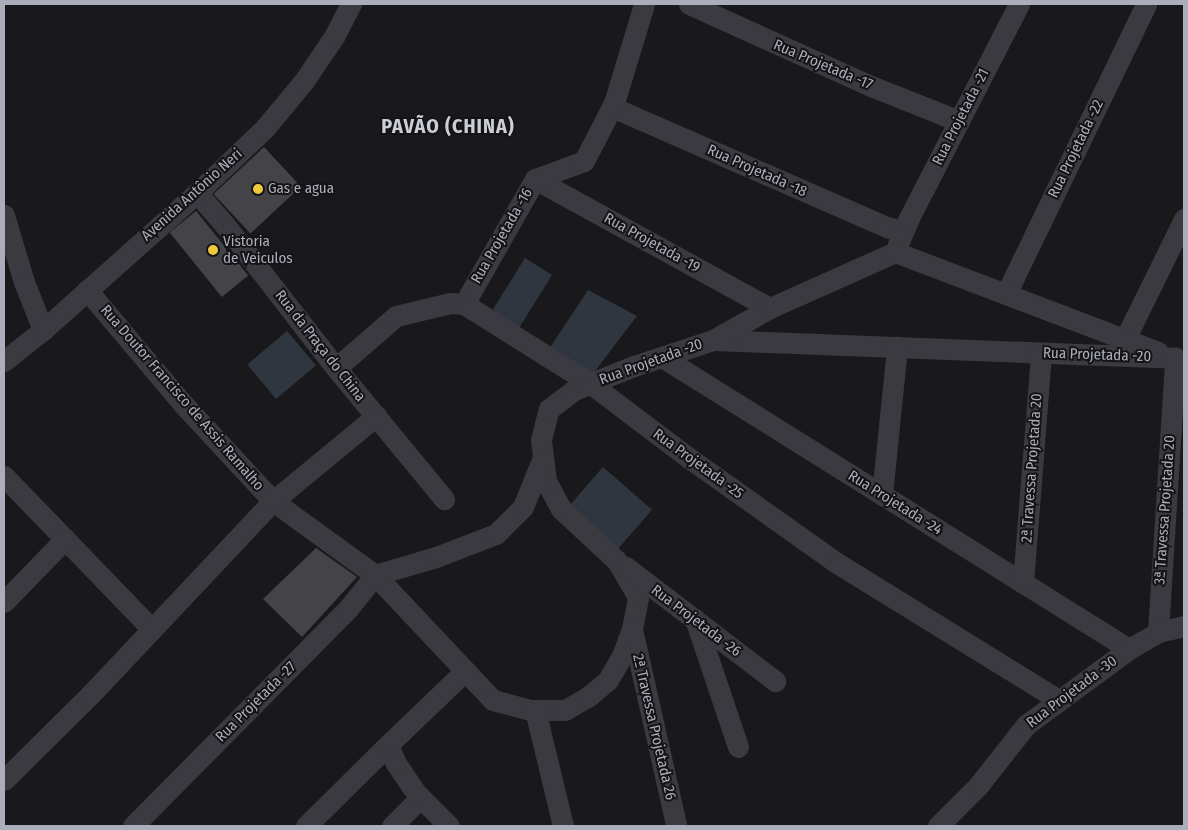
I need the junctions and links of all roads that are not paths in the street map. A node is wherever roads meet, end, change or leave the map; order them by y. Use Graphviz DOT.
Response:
graph roads {
  1 [pos="351,4"];
  2 [pos="644,4"];
  3 [pos="689,4"];
  4 [pos="1019,4"];
  5 [pos="1146,4"];
  6 [pos="612,107"];
  7 [pos="960,121"];
  8 [pos="535,178"];
  9 [pos="197,193"];
  10 [pos="4,215"];
  11 [pos="1184,218"];
  12 [pos="903,231"];
  13 [pos="895,252"];
  14 [pos="87,290"];
  15 [pos="1006,294"];
  16 [pos="464,304"];
  17 [pos="770,308"];
  18 [pos="43,330"];
  19 [pos="1125,339"];
  20 [pos="714,340"];
  21 [pos="897,347"];
  22 [pos="1041,353"];
  23 [pos="662,357"];
  24 [pos="1175,358"];
  25 [pos="4,361"];
  26 [pos="336,368"];
  27 [pos="591,384"];
  28 [pos="376,416"];
  29 [pos="542,460"];
  30 [pos="4,476"];
  31 [pos="882,495"];
  32 [pos="444,499"];
  33 [pos="273,501"];
  34 [pos="65,539"];
  35 [pos="617,560"];
  36 [pos="375,575"];
  37 [pos="1023,583"];
  38 [pos="4,602"];
  39 [pos="694,620"];
  40 [pos="1184,626"];
  41 [pos="152,629"];
  42 [pos="632,629"];
  43 [pos="1158,632"];
  44 [pos="1129,649"];
  45 [pos="464,671"];
  46 [pos="775,681"];
  47 [pos="1059,700"];
  48 [pos="533,710"];
  49 [pos="389,746"];
  50 [pos="738,747"];
  51 [pos="4,780"];
  52 [pos="420,798"];
  53 [pos="133,826"];
  54 [pos="306,826"];
  55 [pos="392,826"];
  56 [pos="449,826"];
  57 [pos="563,826"];
  58 [pos="676,826"];
  59 [pos="938,826"];
  1 -- 9 [label="street, Avenida Antônio Neri"];
  2 -- 6 [label="street, Rua Projetada -16"];
  3 -- 7 [label="street, Rua Projetada -17"];
  4 -- 7 [label="street, Rua Projetada -21"];
  5 -- 15 [label="street, Rua Projetada -22"];
  6 -- 8 [label="street, Rua Projetada -16"];
  6 -- 12 [label="street, Rua Projetada -18"];
  7 -- 12 [label="street, Rua Projetada -21"];
  8 -- 16 [label="street, Rua Projetada -16"];
  8 -- 17 [label="street, Rua Projetada -19"];
  9 -- 14 [label="street, Avenida Antônio Neri"];
  9 -- 26 [label="street, Rua da Praça do China"];
  10 -- 18 [label="street"];
  11 -- 19 [label="street"];
  12 -- 13 [label="street, Rua Projetada -21"];
  13 -- 15 [label="street, Rua Projetada -20"];
  13 -- 17 [label="street"];
  14 -- 18 [label="street, Avenida Antônio Neri"];
  14 -- 33 [label="street, Rua Doutor Francisco de Assis Ramalho"];
  15 -- 19 [label="street, Rua Projetada -20"];
  16 -- 26 [label="street"];
  16 -- 27 [label="street, Rua Projetada -25"];
  17 -- 20 [label="street"];
  18 -- 25 [label="street, Avenida Antônio Neri"];
  19 -- 24 [label="street, Rua Projetada -20"];
  20 -- 21 [label="street, Rua Projetada -20"];
  20 -- 23 [label="street, Rua Projetada -20"];
  21 -- 22 [label="street, Rua Projetada -20"];
  21 -- 31 [label="street"];
  22 -- 24 [label="street, Rua Projetada -20"];
  22 -- 37 [label="street, 2ª Travessa Projetada 20"];
  23 -- 27 [label="street, Rua Projetada -20"];
  23 -- 31 [label="street, Rua Projetada -24"];
  24 -- 43 [label="street, 3ª Travessa Projetada 20"];
  26 -- 28 [label="street, Rua da Praça do China"];
  27 -- 29 [label="street, Rua Projetada -20"];
  27 -- 47 [label="street, Rua Projetada -25"];
  28 -- 32 [label="street, Rua da Praça do China"];
  28 -- 33 [label="street"];
  29 -- 35 [label="street, Rua Projetada -26"];
  29 -- 36 [label="street"];
  30 -- 34 [label="street"];
  31 -- 37 [label="street, Rua Projetada -24"];
  33 -- 36 [label="street, Rua Doutor Francisco de Assis Ramalho"];
  33 -- 41 [label="street"];
  34 -- 38 [label="street"];
  34 -- 41 [label="street"];
  35 -- 39 [label="street, Rua Projetada -26"];
  35 -- 42 [label="street, Rua Projetada -26"];
  36 -- 45 [label="street, Rua Doutor Francisco de Assis Ramalho"];
  36 -- 53 [label="street, Rua Projetada -27"];
  37 -- 44 [label="street, Rua Projetada -24"];
  39 -- 46 [label="street, Rua Projetada -26"];
  39 -- 50 [label="street"];
  40 -- 43 [label="street, Rua Projetada -30"];
  41 -- 51 [label="street"];
  42 -- 48 [label="street, Rua Doutor Francisco de Assis Ramalho"];
  42 -- 58 [label="street, 2ª Travessa Projetada 26"];
  43 -- 44 [label="street, Rua Projetada -30"];
  44 -- 47 [label="street, Rua Projetada -30"];
  45 -- 48 [label="street, Rua Doutor Francisco de Assis Ramalho"];
  45 -- 49 [label="street"];
  47 -- 59 [label="street, Rua Projetada -30"];
  48 -- 57 [label="street"];
  49 -- 52 [label="street"];
  49 -- 54 [label="street"];
  52 -- 55 [label="street"];
  52 -- 56 [label="street"];
}
